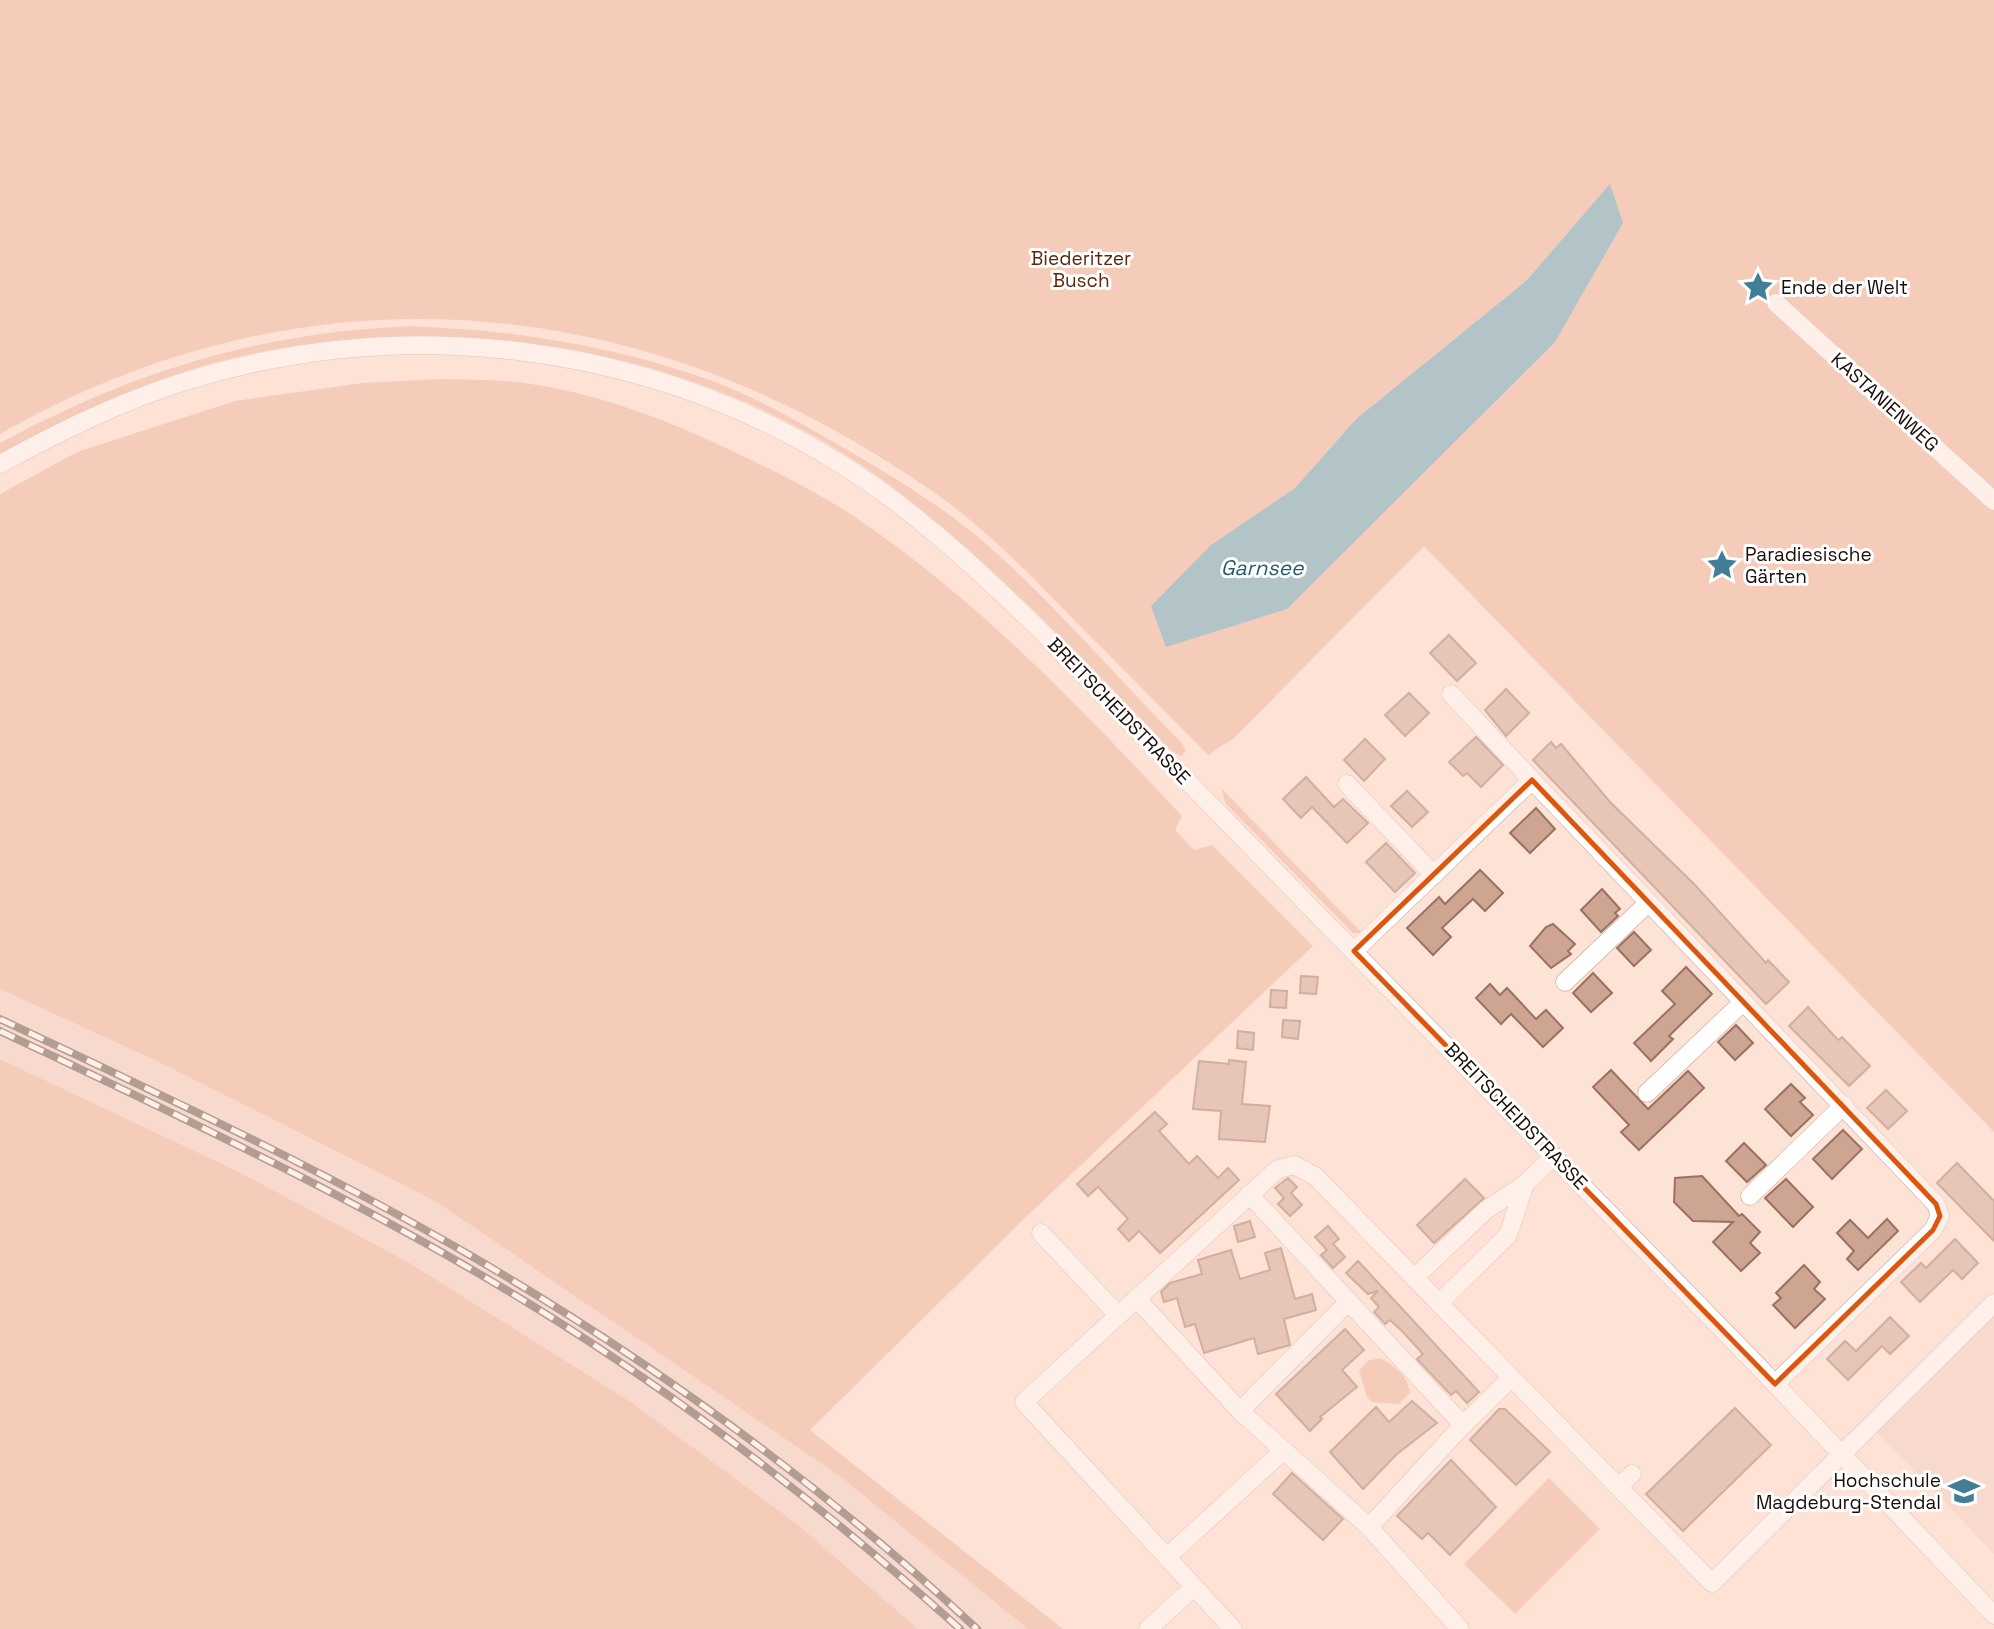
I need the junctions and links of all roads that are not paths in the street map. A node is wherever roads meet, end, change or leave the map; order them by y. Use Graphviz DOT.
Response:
graph roads {
  1 [pos="1776,303"];
  2 [pos="0,464"];
  3 [pos="1994,501"];
  4 [pos="1451,694"];
  5 [pos="1532,780"];
  6 [pos="1347,784"];
  7 [pos="1434,874"];
  8 [pos="1648,902"];
  9 [pos="1354,951"];
  10 [pos="1565,982"];
  11 [pos="1743,1002"];
  12 [pos="1647,1093"];
  13 [pos="1844,1105"];
  14 [pos="1554,1156"];
  15 [pos="1525,1184"];
  16 [pos="1250,1194"];
  17 [pos="1750,1196"];
  18 [pos="1041,1233"];
  19 [pos="1414,1278"];
  20 [pos="1136,1298"];
  21 [pos="1349,1301"];
  22 [pos="1439,1303"];
  23 [pos="1994,1303"];
  24 [pos="1118,1315"];
  25 [pos="1511,1378"];
  26 [pos="1775,1384"];
  27 [pos="1240,1411"];
  28 [pos="1463,1425"];
  29 [pos="1283,1451"];
  30 [pos="1840,1454"];
  31 [pos="1632,1474"];
  32 [pos="1619,1487"];
  33 [pos="1369,1527"];
  34 [pos="1167,1557"];
  35 [pos="1194,1587"];
  36 [pos="1994,1615"];
  37 [pos="1148,1629"];
  38 [pos="1233,1629"];
  39 [pos="1460,1629"];
  1 -- 3 [label="street, KASTANIENWEG"];
  2 -- 9 [label="street, BREITSCHEIDSTRASSE"];
  4 -- 5 [label="street"];
  5 -- 7 [label="street"];
  5 -- 8 [label="street"];
  6 -- 7 [label="street"];
  7 -- 9 [label="street"];
  8 -- 10 [label="street"];
  8 -- 11 [label="street"];
  9 -- 14 [label="street, BREITSCHEIDSTRASSE"];
  11 -- 12 [label="street"];
  11 -- 13 [label="street"];
  13 -- 17 [label="street"];
  13 -- 26 [label="street"];
  14 -- 15 [label="street"];
  14 -- 26 [label="street, BREITSCHEIDSTRASSE"];
  15 -- 19 [label="street"];
  15 -- 22 [label="street"];
  16 -- 19 [label="street"];
  16 -- 20 [label="street"];
  16 -- 21 [label="street"];
  18 -- 24 [label="street"];
  19 -- 22 [label="street"];
  20 -- 24 [label="street"];
  20 -- 27 [label="street"];
  21 -- 27 [label="street"];
  21 -- 28 [label="street"];
  22 -- 25 [label="street"];
  23 -- 30 [label="street"];
  24 -- 34 [label="street"];
  25 -- 28 [label="street"];
  25 -- 32 [label="street"];
  26 -- 30 [label="street, BREITSCHEIDSTRASSE"];
  27 -- 29 [label="street"];
  28 -- 33 [label="street"];
  29 -- 33 [label="street"];
  29 -- 34 [label="street"];
  30 -- 32 [label="street"];
  30 -- 36 [label="street, BREITSCHEIDSTRASSE"];
  31 -- 32 [label="street"];
  33 -- 39 [label="street"];
  34 -- 35 [label="street"];
  35 -- 37 [label="street"];
  35 -- 38 [label="street"];
}
